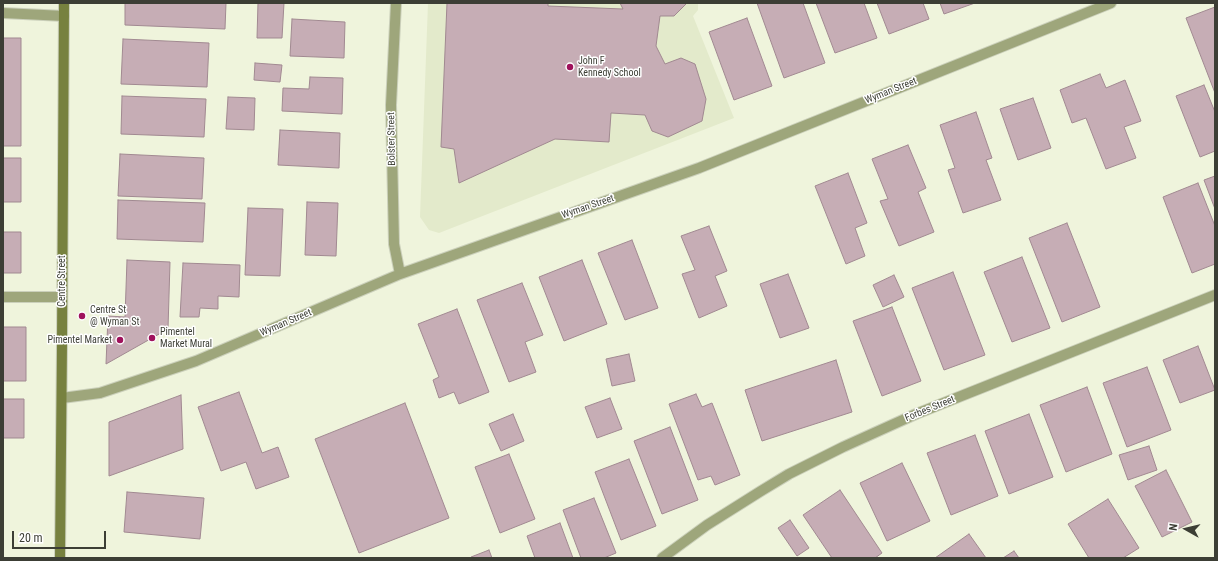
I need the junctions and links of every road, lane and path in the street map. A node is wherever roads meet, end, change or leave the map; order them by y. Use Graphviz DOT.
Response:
graph roads {
  1 [pos="64,3"];
  2 [pos="396,3"];
  3 [pos="1111,3"];
  4 [pos="3,13"];
  5 [pos="64,16"];
  6 [pos="400,274"];
  7 [pos="1215,295"];
  8 [pos="3,297"];
  9 [pos="62,297"];
  10 [pos="62,398"];
  11 [pos="60,558"];
  12 [pos="662,558"];
  1 -- 5 [label="main road, Centre Street"];
  2 -- 6 [label="street, Bolster Street"];
  3 -- 6 [label="street, Wyman Street"];
  4 -- 5 [label="street"];
  5 -- 9 [label="main road, Centre Street"];
  6 -- 10 [label="street, Wyman Street"];
  7 -- 12 [label="street, Forbes Street"];
  8 -- 9 [label="street"];
  9 -- 10 [label="main road, Centre Street"];
  10 -- 11 [label="main road, Centre Street"];
}
